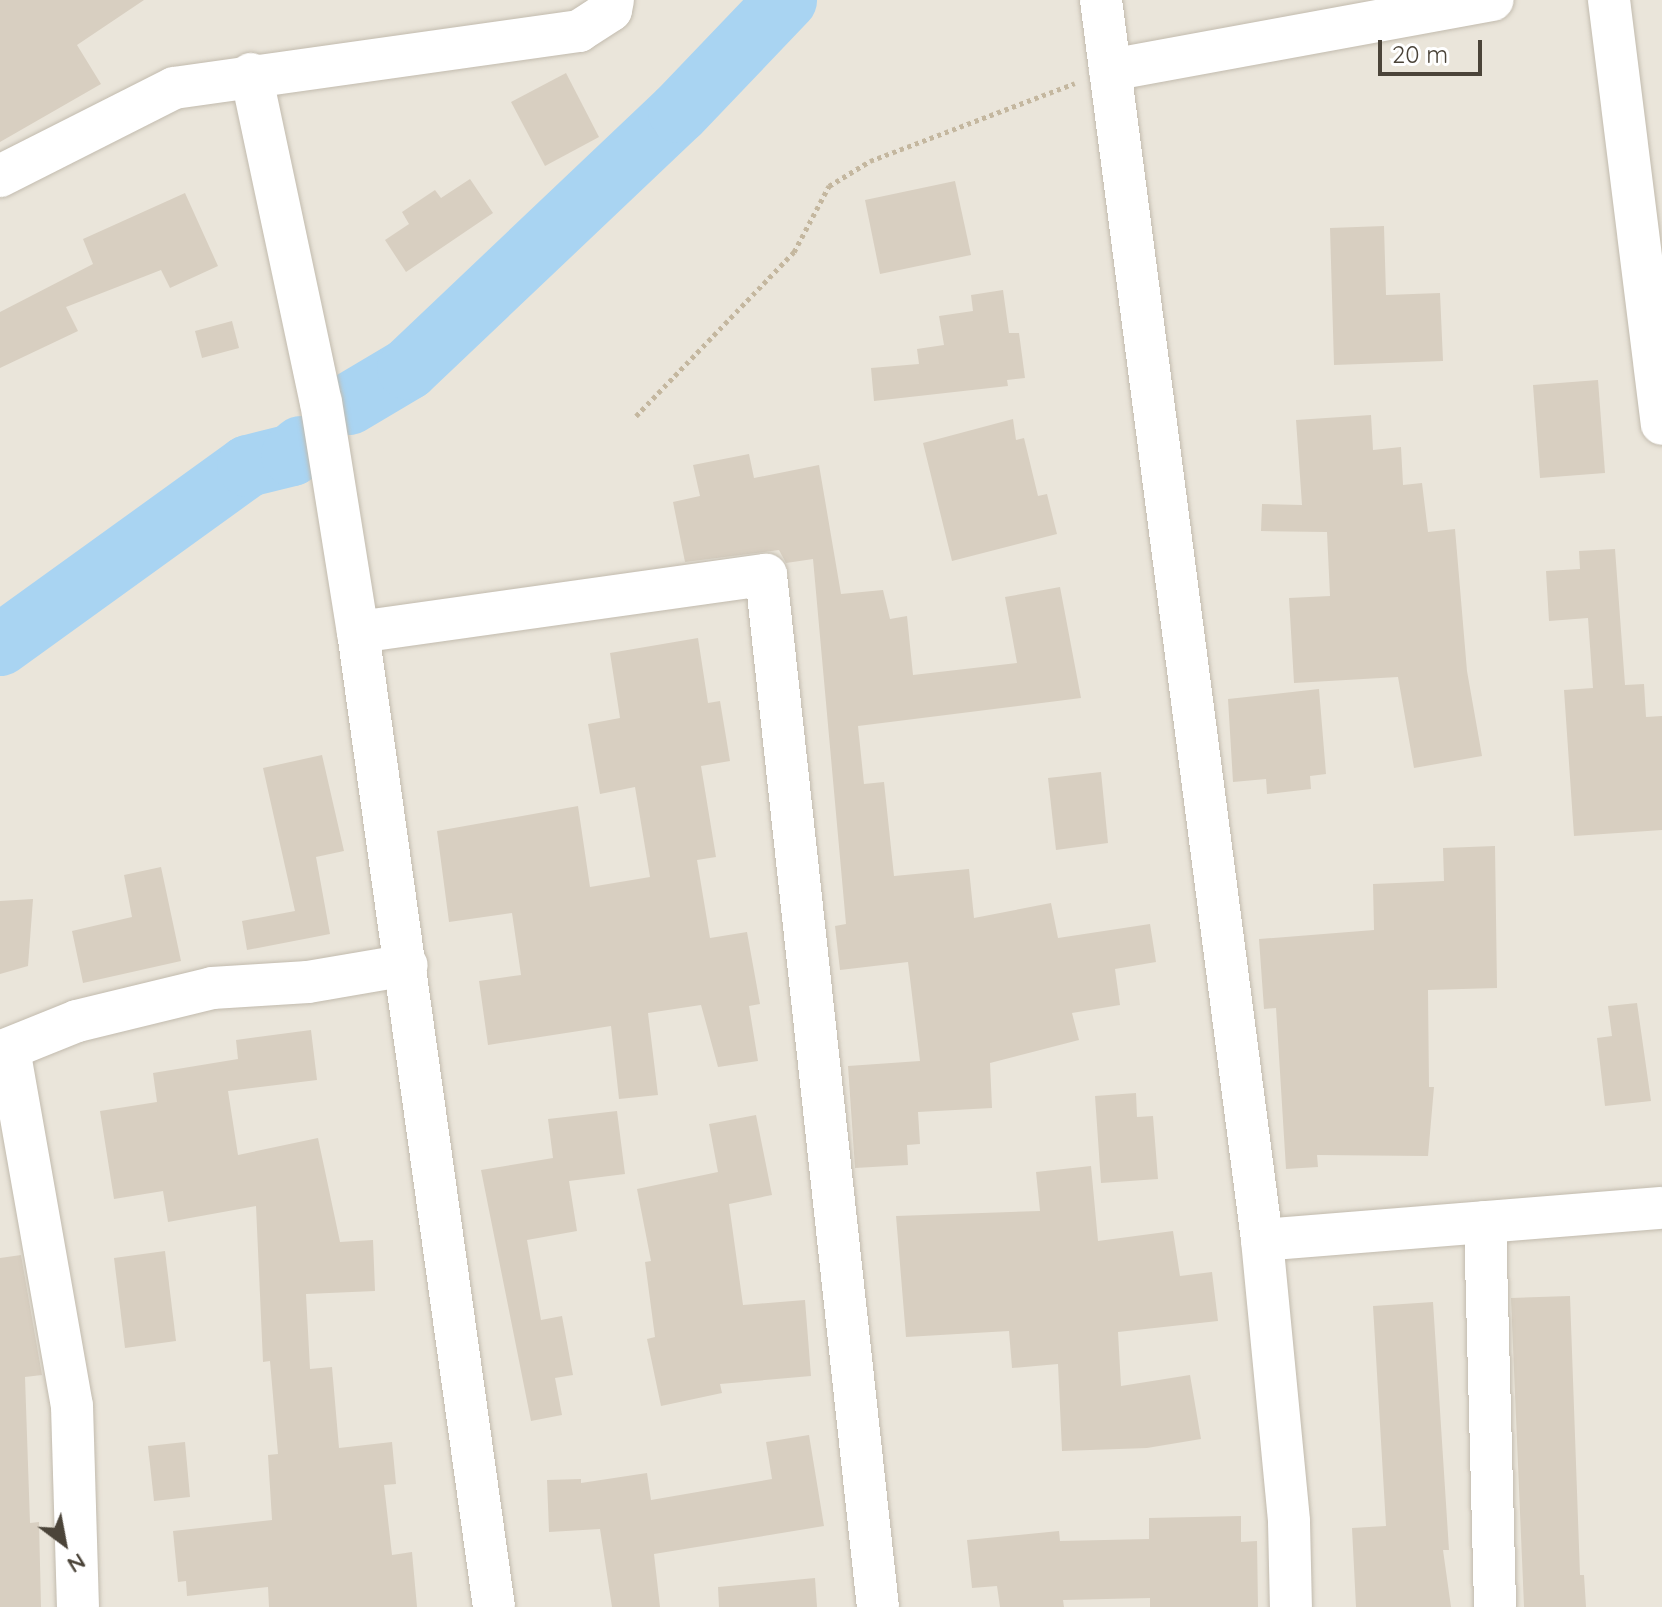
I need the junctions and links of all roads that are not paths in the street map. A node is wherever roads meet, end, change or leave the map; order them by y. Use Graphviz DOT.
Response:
graph roads {
  1 [pos="613,0"];
  2 [pos="1101,0"];
  3 [pos="1493,0"];
  4 [pos="1609,0"];
  5 [pos="1110,70"];
  6 [pos="251,74"];
  7 [pos="0,176"];
  8 [pos="1662,424"];
  9 [pos="358,632"];
  10 [pos="407,965"];
  11 [pos="5,1050"];
  12 [pos="1662,1208"];
  13 [pos="1485,1222"];
  14 [pos="1262,1240"];
  15 [pos="78,1607"];
  16 [pos="494,1607"];
  17 [pos="878,1607"];
  18 [pos="1291,1607"];
  19 [pos="1495,1607"];
  1 -- 6 [label="street"];
  2 -- 5 [label="street"];
  3 -- 5 [label="street"];
  4 -- 8 [label="street"];
  5 -- 14 [label="street"];
  6 -- 7 [label="street"];
  6 -- 9 [label="street"];
  9 -- 10 [label="street"];
  9 -- 17 [label="street"];
  10 -- 11 [label="street"];
  10 -- 16 [label="street"];
  11 -- 15 [label="street"];
  12 -- 13 [label="street"];
  13 -- 14 [label="street"];
  13 -- 19 [label="street"];
  14 -- 18 [label="street"];
}
